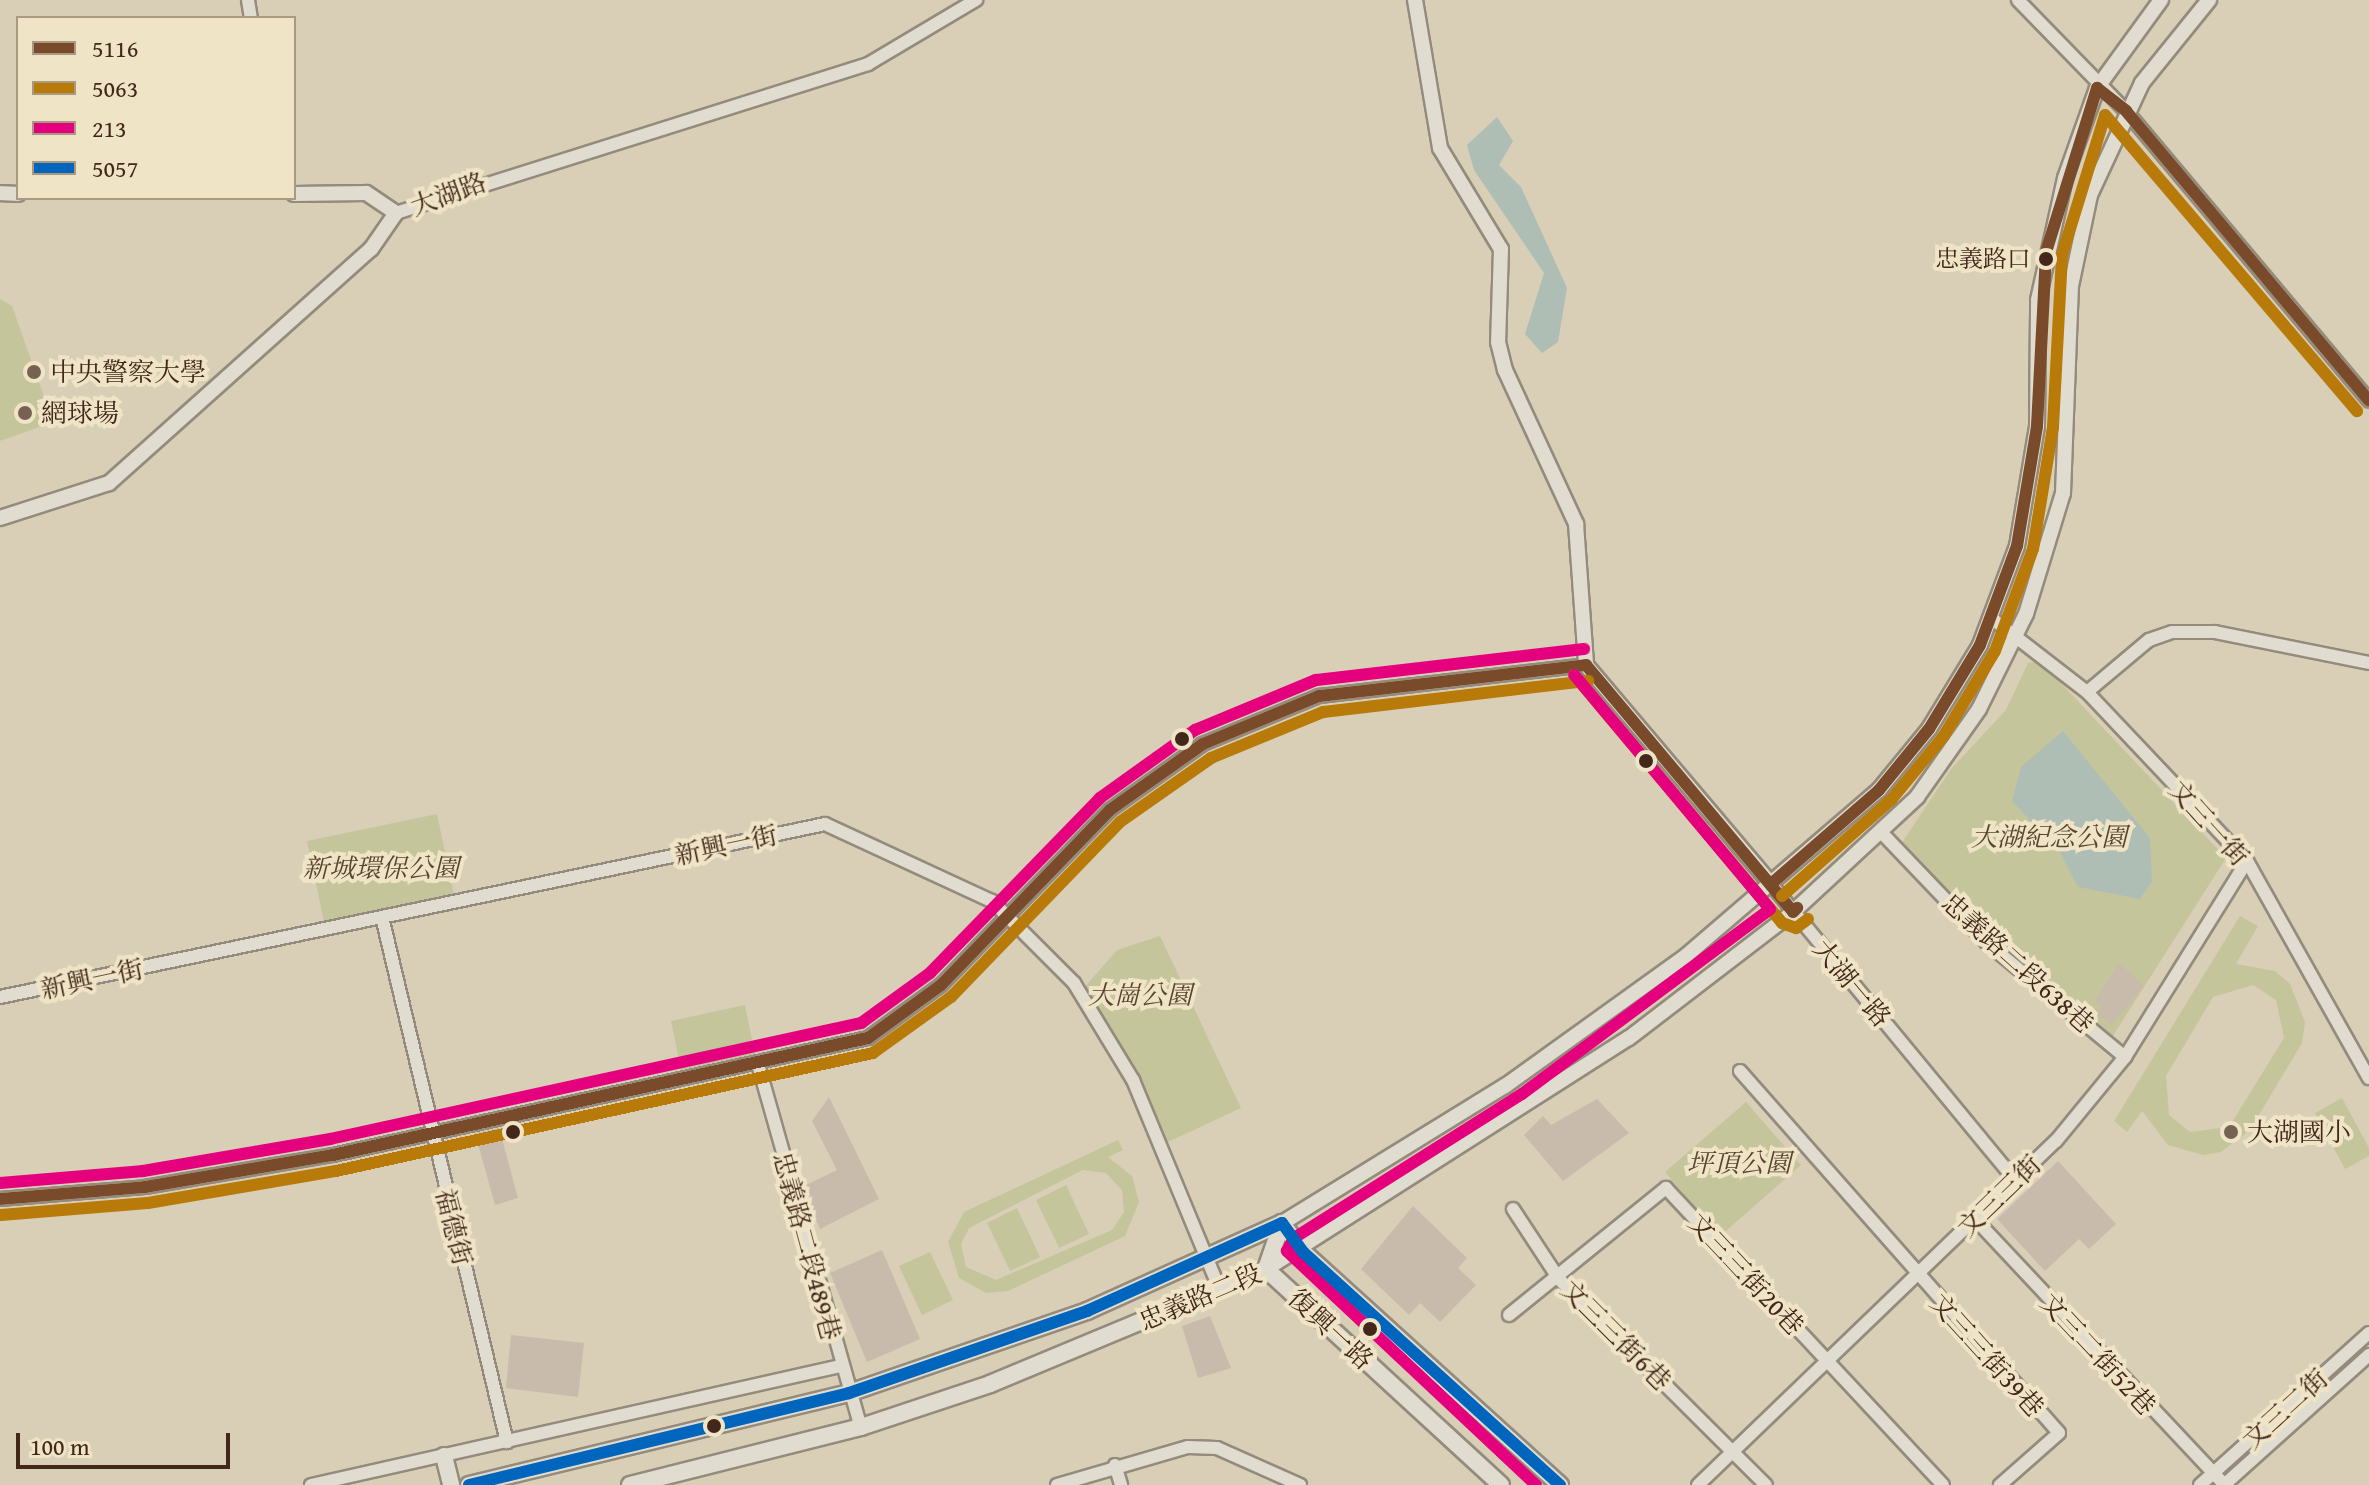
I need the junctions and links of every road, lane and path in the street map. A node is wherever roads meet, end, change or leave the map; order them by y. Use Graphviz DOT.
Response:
graph roads {
  1 [pos="976,0"];
  2 [pos="1415,0"];
  3 [pos="2018,0"];
  4 [pos="2161,0"];
  5 [pos="2209,0"];
  6 [pos="2097,88"];
  7 [pos="2126,111"];
  8 [pos="296,194"];
  9 [pos="396,213"];
  10 [pos="2369,401"];
  11 [pos="0,518"];
  12 [pos="1990,617"];
  13 [pos="2017,633"];
  14 [pos="2369,663"];
  15 [pos="1586,665"];
  16 [pos="2087,692"];
  17 [pos="1880,831"];
  18 [pos="2247,861"];
  19 [pos="1771,884"];
  20 [pos="1793,912"];
  21 [pos="1007,916"];
  22 [pos="382,917"];
  23 [pos="0,997"];
  24 [pos="2125,1057"];
  25 [pos="758,1064"];
  26 [pos="1740,1071"];
  27 [pos="2369,1078"];
  28 [pos="432,1134"];
  29 [pos="2015,1180"];
  30 [pos="0,1199"];
  31 [pos="1513,1209"];
  32 [pos="1975,1219"];
  33 [pos="1282,1223"];
  34 [pos="1303,1252"];
  35 [pos="1207,1260"];
  36 [pos="1266,1269"];
  37 [pos="1916,1276"];
  38 [pos="1559,1279"];
  39 [pos="1220,1290"];
  40 [pos="1509,1315"];
  41 [pos="2369,1333"];
  42 [pos="2369,1355"];
  43 [pos="1827,1361"];
  44 [pos="840,1366"];
  45 [pos="849,1393"];
  46 [pos="861,1427"];
  47 [pos="507,1442"];
  48 [pos="1732,1450"];
  49 [pos="444,1456"];
  50 [pos="1115,1465"];
  51 [pos="2211,1475"];
  52 [pos="311,1485"];
  53 [pos="451,1485"];
  54 [pos="469,1485"];
  55 [pos="630,1485"];
  56 [pos="1057,1485"];
  57 [pos="1121,1485"];
  58 [pos="1300,1485"];
  59 [pos="1501,1485"];
  60 [pos="1560,1485"];
  61 [pos="1698,1485"];
  62 [pos="1766,1485"];
  63 [pos="1943,1485"];
  64 [pos="2000,1485"];
  65 [pos="2200,1485"];
  66 [pos="2225,1485"];
  1 -- 9 [label="street, 大湖路"];
  2 -- 15 [label="street"];
  3 -- 6 [label="street"];
  4 -- 6 [label="street, 忠義路二段"];
  5 -- 7 [label="street, 忠義路二段"];
  6 -- 7 [label="street"];
  6 -- 12 [label="street, 忠義路二段"];
  7 -- 10 [label="street"];
  7 -- 13 [label="street, 忠義路二段"];
  8 -- 9 [label="street"];
  9 -- 11 [label="street, 大湖路"];
  12 -- 13 [label="street, 文三一街"];
  12 -- 19 [label="street, 忠義路二段"];
  13 -- 16 [label="street, 文三一街"];
  13 -- 17 [label="street, 忠義路二段"];
  14 -- 16 [label="street"];
  15 -- 19 [label="street, 大湖一路"];
  15 -- 21 [label="street"];
  16 -- 18 [label="street, 文三一街"];
  17 -- 20 [label="street, 忠義路二段"];
  17 -- 24 [label="street, 忠義路二段638巷"];
  18 -- 24 [label="street, 文三三街"];
  18 -- 27 [label="street, 文三一街"];
  19 -- 20 [label="street, 大湖一路"];
  19 -- 33 [label="street, 忠義路二段"];
  20 -- 29 [label="street, 大湖一路"];
  20 -- 34 [label="street, 忠義路二段"];
  21 -- 22 [label="street, 新興一街"];
  21 -- 25 [label="street"];
  21 -- 35 [label="street, 新興一街"];
  22 -- 23 [label="street, 新興一街"];
  22 -- 28 [label="street, 福德街"];
  24 -- 29 [label="street, 文三三街"];
  25 -- 28 [label="street"];
  25 -- 44 [label="street, 忠義路二段489巷"];
  26 -- 37 [label="street, 文三三街39巷"];
  28 -- 30 [label="street"];
  28 -- 47 [label="street, 福德街"];
  29 -- 32 [label="street, 文三三街"];
  31 -- 38 [label="street, 文三三街6巷"];
  32 -- 37 [label="street, 文三三街"];
  32 -- 51 [label="street, 文三二街52巷"];
  33 -- 34 [label="main road, 復興一路"];
  33 -- 35 [label="main road, 忠義路二段"];
  33 -- 36 [label="main road, 復興一路"];
  34 -- 36 [label="street, 忠義路二段"];
  34 -- 60 [label="main road, 復興一路"];
  35 -- 39 [label="street, 新興一街"];
  35 -- 45 [label="main road, 忠義路二段"];
  36 -- 39 [label="main road, 忠義路二段"];
  36 -- 59 [label="main road, 復興一路"];
  37 -- 43 [label="street, 文三三街"];
  37 -- 64 [label="street, 文三三街39巷"];
  38 -- 40 [label="street"];
  38 -- 43 [label="street, 文三三街20巷"];
  38 -- 48 [label="street, 文三三街6巷"];
  39 -- 46 [label="main road, 忠義路二段"];
  41 -- 51 [label="street, 文三二街"];
  42 -- 66 [label="street, 文三二街"];
  43 -- 48 [label="street, 文三三街"];
  43 -- 63 [label="street, 文三三街20巷"];
  44 -- 45 [label="street, 忠義路二段489巷"];
  44 -- 47 [label="street"];
  45 -- 46 [label="street, 忠義路二段489巷"];
  45 -- 54 [label="main road, 忠義路二段"];
  46 -- 55 [label="main road, 忠義路二段"];
  47 -- 49 [label="street"];
  48 -- 61 [label="street, 文三三街"];
  48 -- 62 [label="street, 文三三街6巷"];
  49 -- 52 [label="street"];
  49 -- 53 [label="main road"];
  50 -- 56 [label="street"];
  50 -- 57 [label="street"];
  50 -- 58 [label="street"];
  51 -- 65 [label="street, 文三二街"];
  51 -- 66 [label="street, 文三二街52巷"];
}
